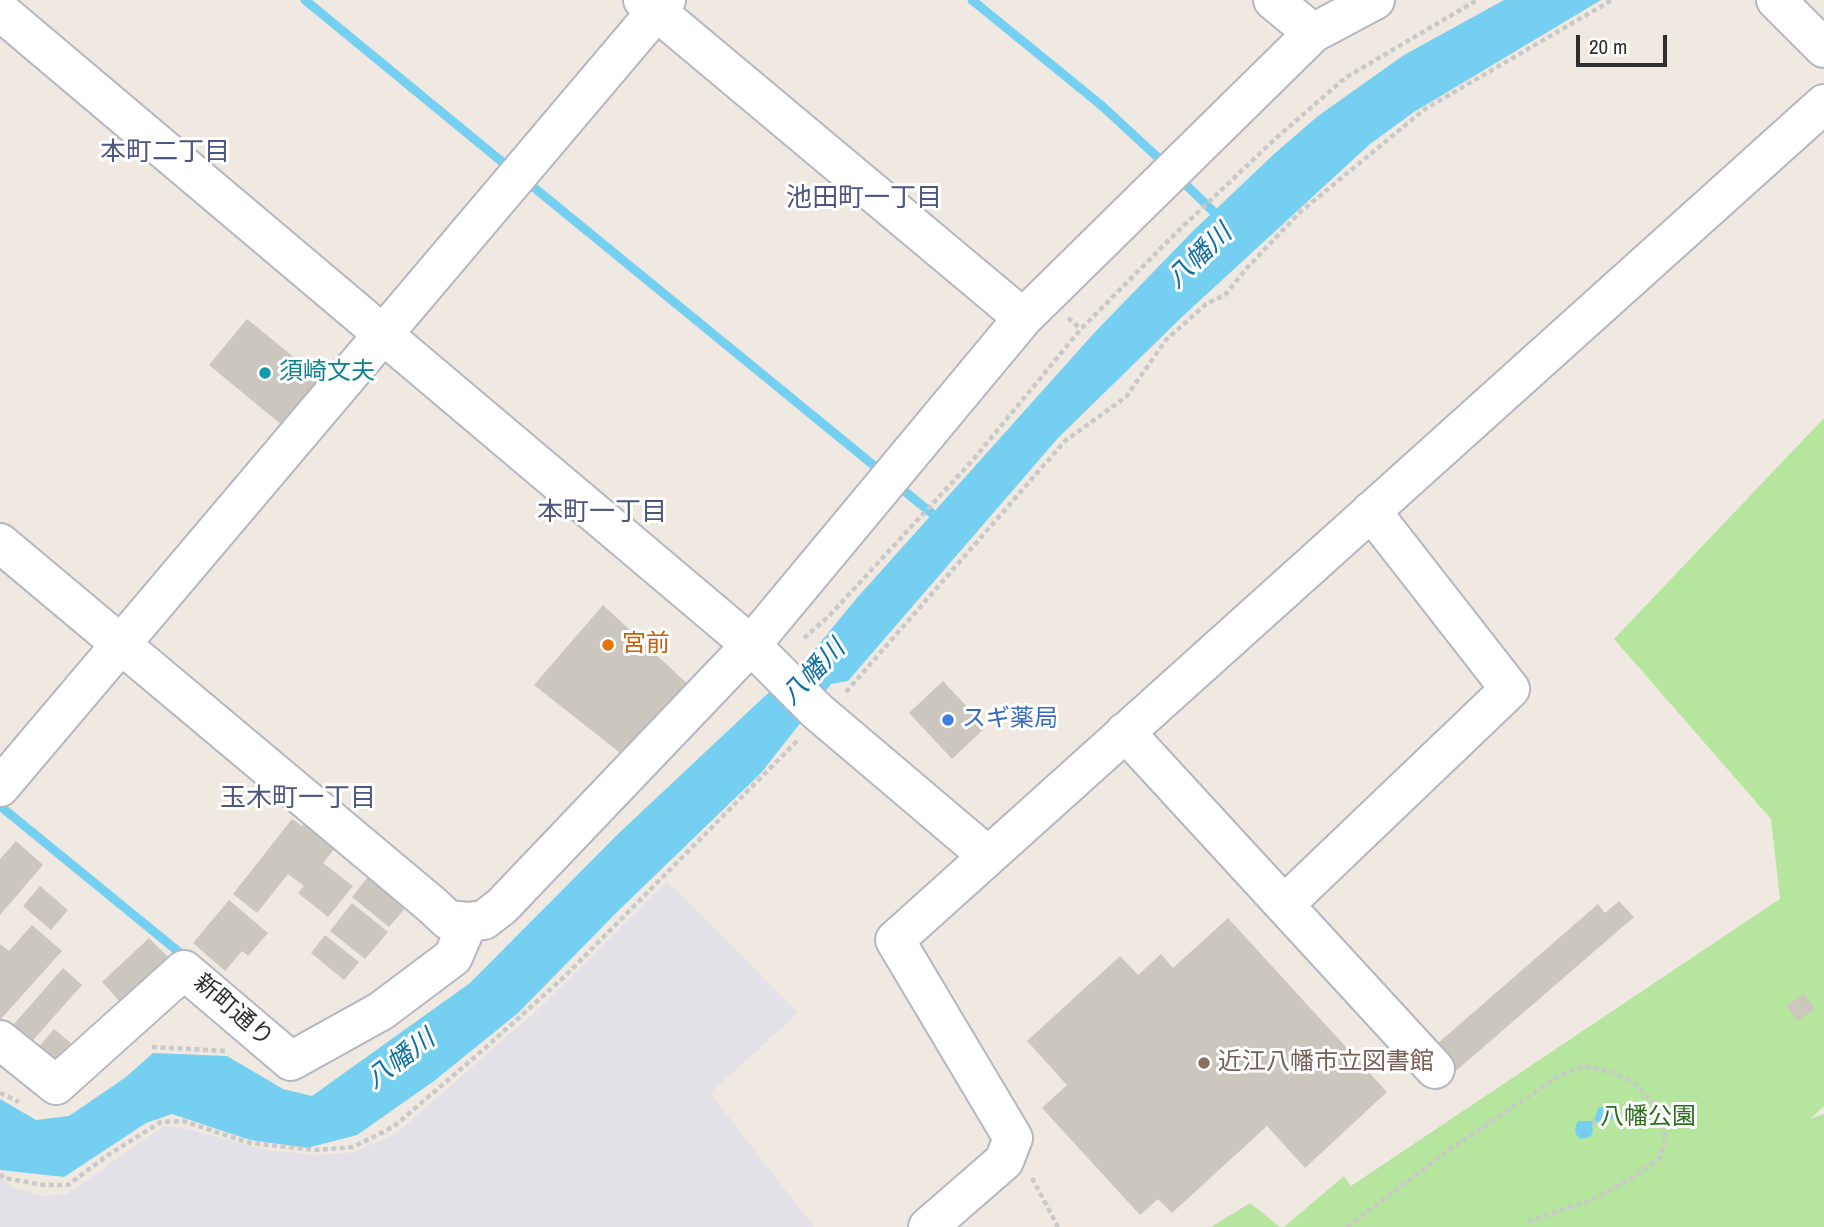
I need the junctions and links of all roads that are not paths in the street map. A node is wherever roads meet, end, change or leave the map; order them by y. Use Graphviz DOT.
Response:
graph roads {
  1 [pos="1273,0"];
  2 [pos="1375,0"];
  3 [pos="1776,0"];
  4 [pos="655,4"];
  5 [pos="0,11"];
  6 [pos="1313,33"];
  7 [pos="1824,47"];
  8 [pos="1824,104"];
  9 [pos="1023,318"];
  10 [pos="383,334"];
  11 [pos="1371,511"];
  12 [pos="0,543"];
  13 [pos="121,644"];
  14 [pos="751,645"];
  15 [pos="1125,732"];
  16 [pos="0,786"];
  17 [pos="988,856"];
  18 [pos="1284,905"];
  19 [pos="468,922"];
  20 [pos="0,1040"];
  21 [pos="1435,1069"];
  22 [pos="928,1227"];
  1 -- 6 [label="street"];
  2 -- 6 [label="street"];
  3 -- 7 [label="street"];
  4 -- 9 [label="street"];
  4 -- 10 [label="street"];
  5 -- 10 [label="street"];
  6 -- 9 [label="street"];
  8 -- 11 [label="street"];
  9 -- 14 [label="street"];
  10 -- 13 [label="street"];
  10 -- 14 [label="street"];
  11 -- 15 [label="street"];
  11 -- 18 [label="street"];
  12 -- 13 [label="street"];
  13 -- 16 [label="street"];
  13 -- 19 [label="street"];
  14 -- 17 [label="street"];
  14 -- 19 [label="street"];
  15 -- 17 [label="street"];
  15 -- 18 [label="street"];
  17 -- 22 [label="street"];
  18 -- 21 [label="street"];
  19 -- 20 [label="street, 新町通り"];
}
